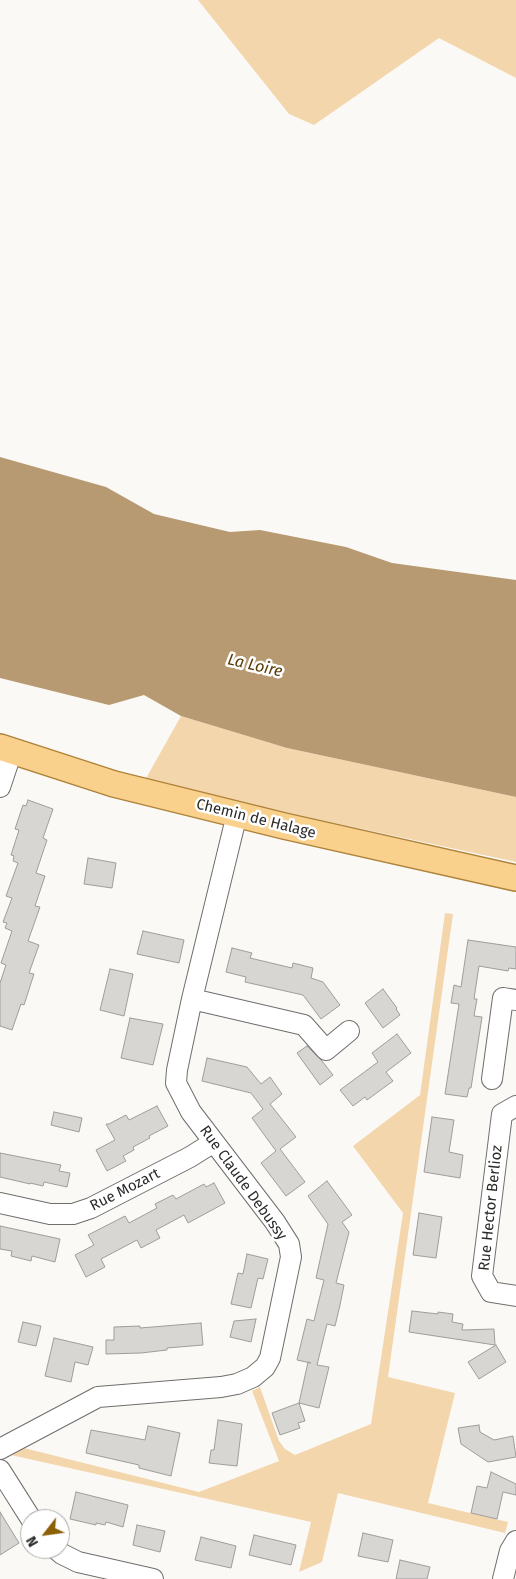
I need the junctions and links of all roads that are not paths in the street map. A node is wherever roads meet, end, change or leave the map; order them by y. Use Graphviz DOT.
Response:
graph roads {
  1 [pos="6,749"];
  2 [pos="0,788"];
  3 [pos="237,814"];
  4 [pos="516,878"];
  5 [pos="192,999"];
  6 [pos="516,1000"];
  7 [pos="508,1026"];
  8 [pos="349,1031"];
  9 [pos="492,1078"];
  10 [pos="516,1106"];
  11 [pos="214,1142"];
  12 [pos="0,1203"];
  13 [pos="516,1296"];
  14 [pos="0,1448"];
  15 [pos="0,1470"];
  16 [pos="25,1509"];
  17 [pos="516,1541"];
  18 [pos="70,1557"];
  19 [pos="153,1579"];
  20 [pos="504,1579"];
  1 -- 2 [label="street"];
  1 -- 3 [label="main road, Chemin de Halage"];
  3 -- 4 [label="main road, Chemin de Halage"];
  3 -- 5 [label="street, Rue Claude Debussy"];
  5 -- 8 [label="street"];
  5 -- 11 [label="street, Rue Claude Debussy"];
  6 -- 7 [label="street"];
  7 -- 9 [label="street"];
  10 -- 13 [label="street, Rue Hector Berlioz"];
  11 -- 12 [label="street, Rue Mozart"];
  11 -- 14 [label="street, Rue Claude Debussy"];
  15 -- 16 [label="street"];
  17 -- 20 [label="street"];
  18 -- 19 [label="street"];
}
